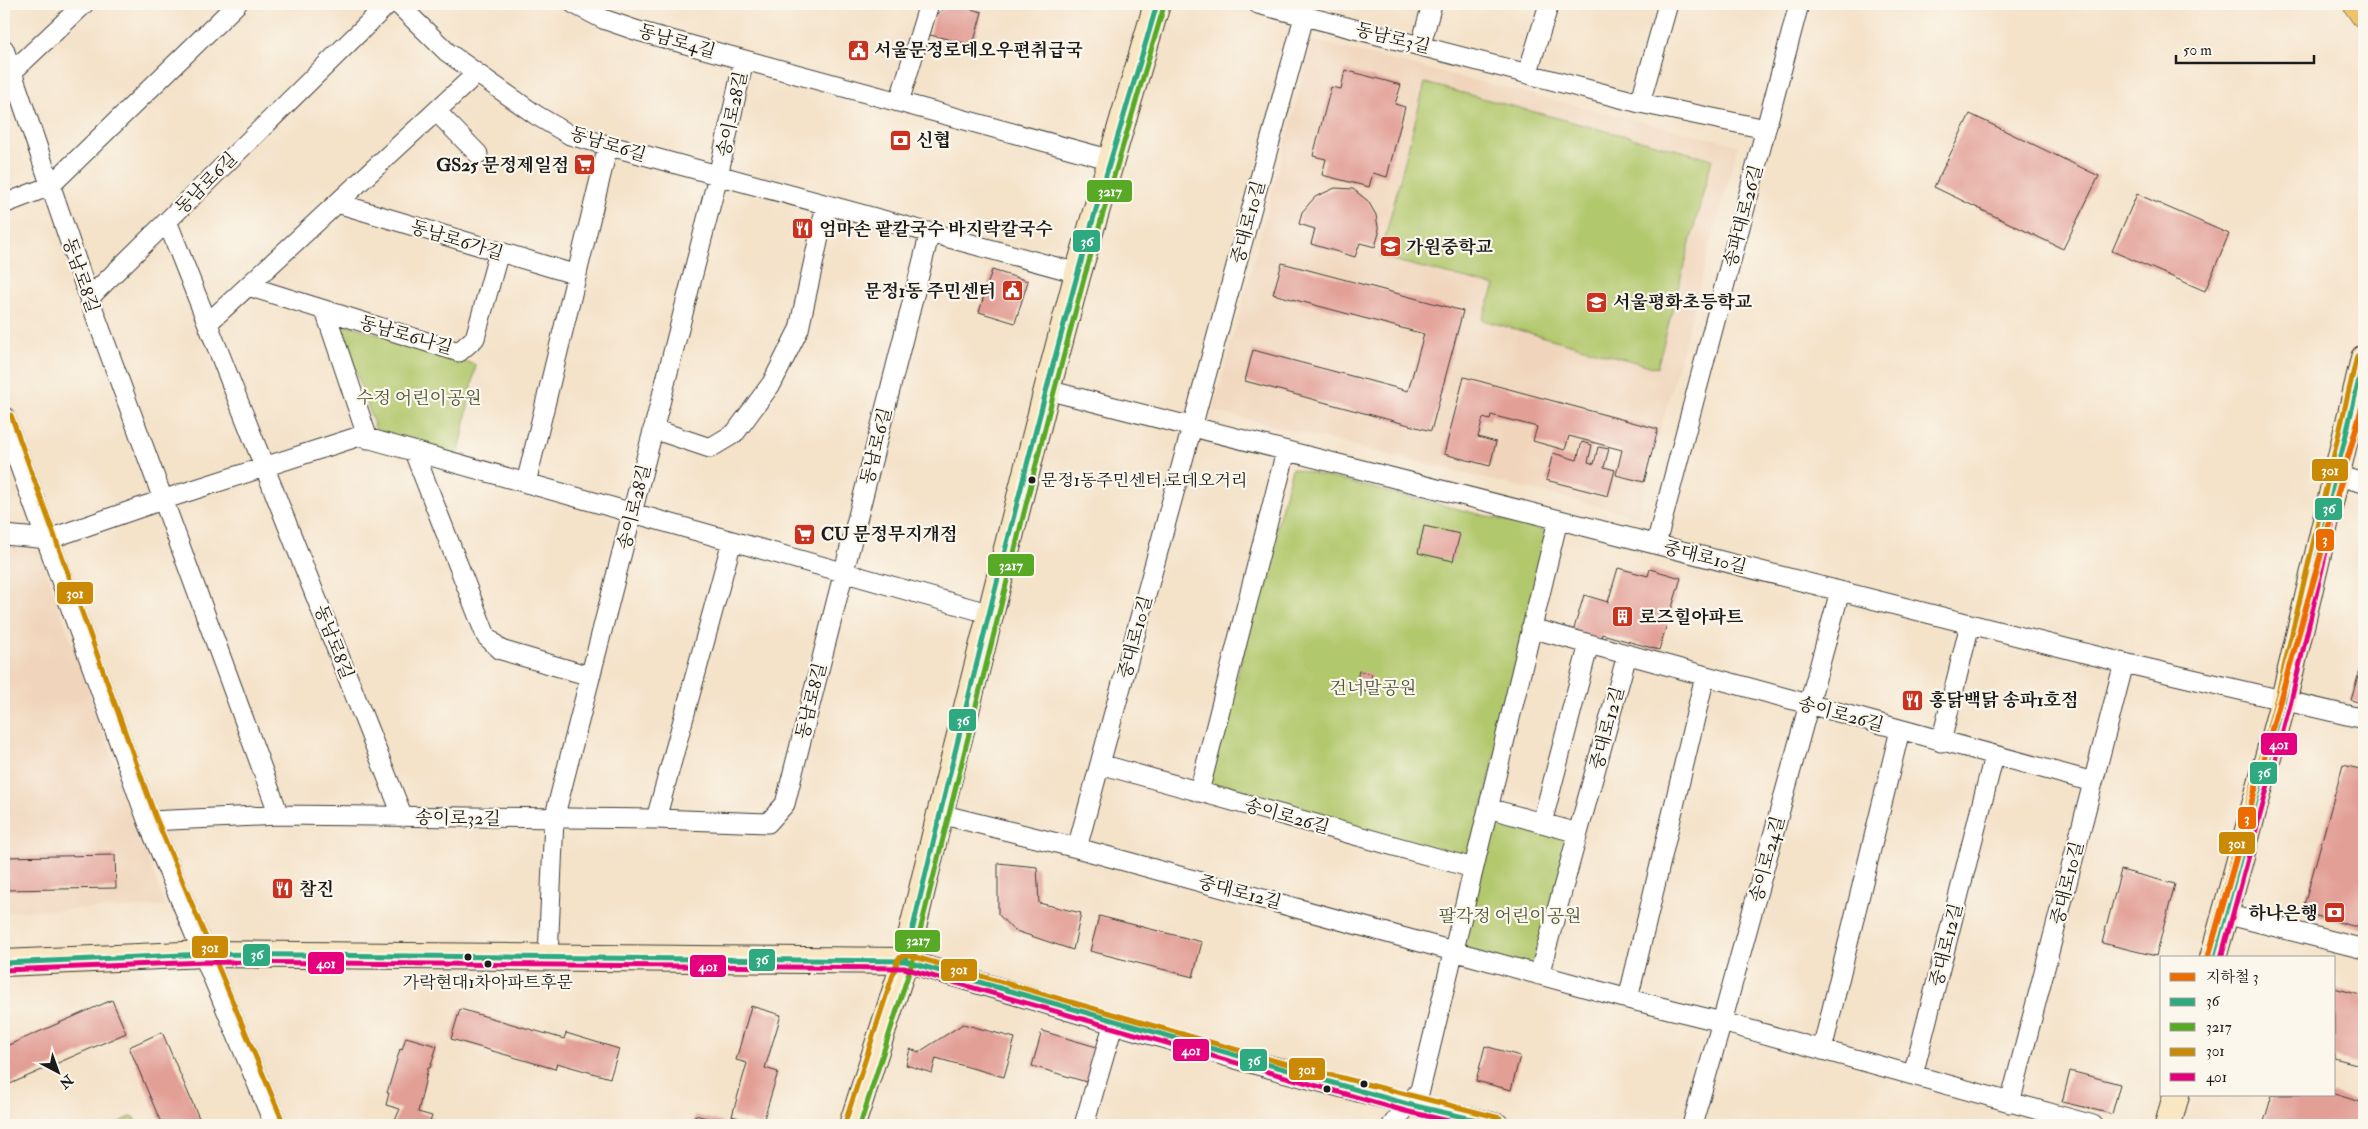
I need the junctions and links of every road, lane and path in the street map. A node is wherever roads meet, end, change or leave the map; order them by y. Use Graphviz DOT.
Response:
graph roads {
  1 [pos="84,4"];
  2 [pos="237,4"];
  3 [pos="388,4"];
  4 [pos="398,4"];
  5 [pos="574,4"];
  6 [pos="929,4"];
  7 [pos="1157,4"];
  8 [pos="1258,4"];
  9 [pos="1432,4"];
  10 [pos="1549,4"];
  11 [pos="1668,4"];
  12 [pos="1800,4"];
  13 [pos="2357,4"];
  14 [pos="609,12"];
  15 [pos="2364,14"];
  16 [pos="1304,16"];
  17 [pos="1420,45"];
  18 [pos="4,50"];
  19 [pos="744,60"];
  20 [pos="1528,72"];
  21 [pos="11,74"];
  22 [pos="476,74"];
  23 [pos="899,102"];
  24 [pos="1640,102"];
  25 [pos="436,111"];
  26 [pos="1766,129"];
  27 [pos="608,146"];
  28 [pos="478,154"];
  29 [pos="1112,160"];
  30 [pos="718,176"];
  31 [pos="50,186"];
  32 [pos="4,204"];
  33 [pos="337,204"];
  34 [pos="826,205"];
  35 [pos="168,221"];
  36 [pos="930,232"];
  37 [pos="499,252"];
  38 [pos="1078,273"];
  39 [pos="577,275"];
  40 [pos="248,286"];
  41 [pos="89,298"];
  42 [pos="325,311"];
  43 [pos="208,323"];
  44 [pos="2364,358"];
  45 [pos="1047,390"];
  46 [pos="4,418"];
  47 [pos="1192,427"];
  48 [pos="654,430"];
  49 [pos="368,439"];
  50 [pos="1286,451"];
  51 [pos="414,452"];
  52 [pos="265,467"];
  53 [pos="2338,476"];
  54 [pos="526,483"];
  55 [pos="2364,483"];
  56 [pos="162,500"];
  57 [pos="632,514"];
  58 [pos="1558,520"];
  59 [pos="4,535"];
  60 [pos="49,540"];
  61 [pos="732,541"];
  62 [pos="1656,544"];
  63 [pos="844,573"];
  64 [pos="1840,591"];
  65 [pos="991,614"];
  66 [pos="1970,624"];
  67 [pos="1532,628"];
  68 [pos="1589,644"];
  69 [pos="1627,655"];
  70 [pos="2124,663"];
  71 [pos="590,676"];
  72 [pos="1705,676"];
  73 [pos="2284,699"];
  74 [pos="1809,705"];
  75 [pos="2364,720"];
  76 [pos="1900,730"];
  77 [pos="1941,742"];
  78 [pos="1994,756"];
  79 [pos="1100,764"];
  80 [pos="2093,782"];
  81 [pos="1199,792"];
  82 [pos="1488,808"];
  83 [pos="940,814"];
  84 [pos="279,815"];
  85 [pos="403,817"];
  86 [pos="554,819"];
  87 [pos="656,819"];
  88 [pos="149,821"];
  89 [pos="768,823"];
  90 [pos="1542,823"];
  91 [pos="1578,833"];
  92 [pos="1077,848"];
  93 [pos="1473,868"];
  94 [pos="2225,914"];
  95 [pos="2364,949"];
  96 [pos="1453,951"];
  97 [pos="205,954"];
  98 [pos="548,956"];
  99 [pos="2214,956"];
  100 [pos="906,961"];
  101 [pos="4,963"];
  102 [pos="1539,975"];
  103 [pos="1628,999"];
  104 [pos="1114,1022"];
  105 [pos="1722,1022"];
  106 [pos="1822,1050"];
  107 [pos="1913,1075"];
  108 [pos="2176,1096"];
  109 [pos="2010,1103"];
  110 [pos="1407,1104"];
  111 [pos="276,1125"];
  112 [pos="852,1125"];
  113 [pos="1084,1125"];
  114 [pos="1392,1125"];
  115 [pos="1498,1125"];
  116 [pos="1692,1125"];
  117 [pos="2093,1125"];
  118 [pos="2168,1125"];
  1 -- 21 [label="street"];
  2 -- 31 [label="street"];
  3 -- 35 [label="street, 동남로6길"];
  4 -- 22 [label="street, 동남로6길"];
  5 -- 14 [label="street, 동남로4길"];
  6 -- 23 [label="street"];
  7 -- 29 [label="main road"];
  8 -- 16 [label="street, 동남로3길"];
  9 -- 17 [label="street"];
  10 -- 20 [label="street"];
  11 -- 24 [label="street"];
  12 -- 26 [label="street, 송파대로26길"];
  13 -- 15 [label="main road"];
  14 -- 19 [label="street, 동남로4길"];
  16 -- 17 [label="street, 동남로3길"];
  16 -- 47 [label="street, 중대로10길"];
  17 -- 20 [label="street, 동남로3길"];
  18 -- 21 [label="street, 동남로8길"];
  19 -- 23 [label="street, 동남로4길"];
  19 -- 30 [label="street, 송이로28길"];
  20 -- 24 [label="street, 동남로3길"];
  21 -- 31 [label="street, 동남로8길"];
  22 -- 25 [label="street"];
  22 -- 27 [label="street, 동남로6길"];
  23 -- 29 [label="street, 동남로4길"];
  24 -- 26 [label="street, 동남로3길"];
  25 -- 28 [label="street"];
  25 -- 33 [label="street"];
  26 -- 62 [label="street, 송파대로26길"];
  27 -- 30 [label="street, 동남로6길"];
  27 -- 39 [label="street"];
  29 -- 38 [label="main road"];
  30 -- 34 [label="street, 동남로6길"];
  30 -- 48 [label="street, 송이로28길"];
  31 -- 32 [label="street"];
  31 -- 41 [label="street, 동남로8길"];
  33 -- 37 [label="street, 동남로6가길"];
  33 -- 40 [label="street"];
  34 -- 36 [label="street, 동남로6길"];
  34 -- 48 [label="street"];
  35 -- 41 [label="street, 동남로6길"];
  35 -- 43 [label="street, 동남로8길"];
  36 -- 38 [label="street, 동남로6길"];
  36 -- 63 [label="street, 동남로6길"];
  37 -- 39 [label="street, 동남로6가길"];
  37 -- 42 [label="street, 동남로6나길"];
  38 -- 45 [label="main road"];
  39 -- 54 [label="street"];
  40 -- 42 [label="street, 동남로6나길"];
  40 -- 43 [label="street"];
  41 -- 56 [label="street, 동남로8길"];
  42 -- 49 [label="street"];
  43 -- 52 [label="street, 동남로8길"];
  44 -- 53 [label="main road"];
  45 -- 47 [label="street, 중대로10길"];
  45 -- 65 [label="main road"];
  46 -- 60 [label="street"];
  47 -- 50 [label="street, 중대로10길"];
  47 -- 79 [label="street, 중대로10길"];
  48 -- 57 [label="street, 송이로28길"];
  49 -- 51 [label="street"];
  49 -- 52 [label="street"];
  50 -- 58 [label="street, 중대로10길"];
  50 -- 81 [label="street"];
  51 -- 54 [label="street"];
  51 -- 71 [label="street"];
  52 -- 56 [label="street"];
  52 -- 85 [label="street, 동남로8길"];
  53 -- 55 [label="street"];
  53 -- 73 [label="main road"];
  54 -- 57 [label="street"];
  56 -- 60 [label="street"];
  56 -- 84 [label="street, 동남로8길"];
  57 -- 61 [label="street"];
  57 -- 71 [label="street, 송이로28길"];
  58 -- 62 [label="street, 중대로10길"];
  58 -- 67 [label="street"];
  59 -- 60 [label="street"];
  60 -- 88 [label="street"];
  61 -- 63 [label="street"];
  61 -- 87 [label="street"];
  62 -- 64 [label="street, 중대로10길"];
  63 -- 65 [label="street"];
  63 -- 89 [label="street, 동남로8길"];
  64 -- 66 [label="street, 중대로10길"];
  64 -- 74 [label="street, 송이로24길"];
  65 -- 83 [label="main road"];
  66 -- 70 [label="street, 중대로10길"];
  66 -- 77 [label="street"];
  67 -- 68 [label="street, 송이로26길"];
  67 -- 82 [label="street"];
  68 -- 69 [label="street, 송이로26길"];
  68 -- 90 [label="street"];
  69 -- 72 [label="street, 송이로26길"];
  69 -- 91 [label="street, 중대로12길"];
  70 -- 73 [label="street, 중대로10길"];
  70 -- 80 [label="street, 중대로10길"];
  71 -- 86 [label="street, 송이로28길"];
  72 -- 74 [label="street, 송이로26길"];
  72 -- 103 [label="street"];
  73 -- 75 [label="street, 중대로10길"];
  73 -- 94 [label="main road"];
  74 -- 76 [label="street, 송이로26길"];
  74 -- 105 [label="street, 송이로24길"];
  76 -- 77 [label="street, 송이로26길"];
  76 -- 106 [label="street"];
  77 -- 78 [label="street, 송이로26길"];
  78 -- 80 [label="street, 송이로26길"];
  78 -- 107 [label="street, 중대로12길"];
  79 -- 81 [label="street, 송이로26길"];
  79 -- 92 [label="street, 중대로10길"];
  80 -- 109 [label="street, 중대로10길"];
  81 -- 93 [label="street, 송이로26길"];
  82 -- 90 [label="street"];
  82 -- 93 [label="street"];
  83 -- 92 [label="street, 중대로12길"];
  83 -- 100 [label="main road"];
  84 -- 85 [label="street, 송이로32길"];
  84 -- 88 [label="street, 송이로32길"];
  85 -- 86 [label="street, 송이로32길"];
  86 -- 87 [label="street, 송이로32길"];
  86 -- 98 [label="street, 송이로28길"];
  87 -- 89 [label="street, 송이로32길"];
  88 -- 97 [label="street"];
  90 -- 91 [label="street"];
  91 -- 102 [label="street, 중대로12길"];
  92 -- 96 [label="street, 중대로12길"];
  93 -- 96 [label="street"];
  94 -- 95 [label="street"];
  94 -- 99 [label="main road"];
  96 -- 102 [label="street, 중대로12길"];
  96 -- 110 [label="street"];
  97 -- 98 [label="main road"];
  97 -- 101 [label="main road"];
  97 -- 111 [label="street"];
  98 -- 100 [label="main road"];
  100 -- 104 [label="street"];
  100 -- 112 [label="main road"];
  102 -- 103 [label="street, 중대로12길"];
  103 -- 105 [label="street, 중대로12길"];
  104 -- 110 [label="street"];
  104 -- 113 [label="street"];
  105 -- 106 [label="street, 중대로12길"];
  105 -- 116 [label="street, 송이로24길"];
  106 -- 107 [label="street, 중대로12길"];
  107 -- 109 [label="street, 중대로12길"];
  108 -- 118 [label="main road"];
  109 -- 117 [label="street, 중대로12길"];
  110 -- 114 [label="street"];
  110 -- 115 [label="street"];
}
